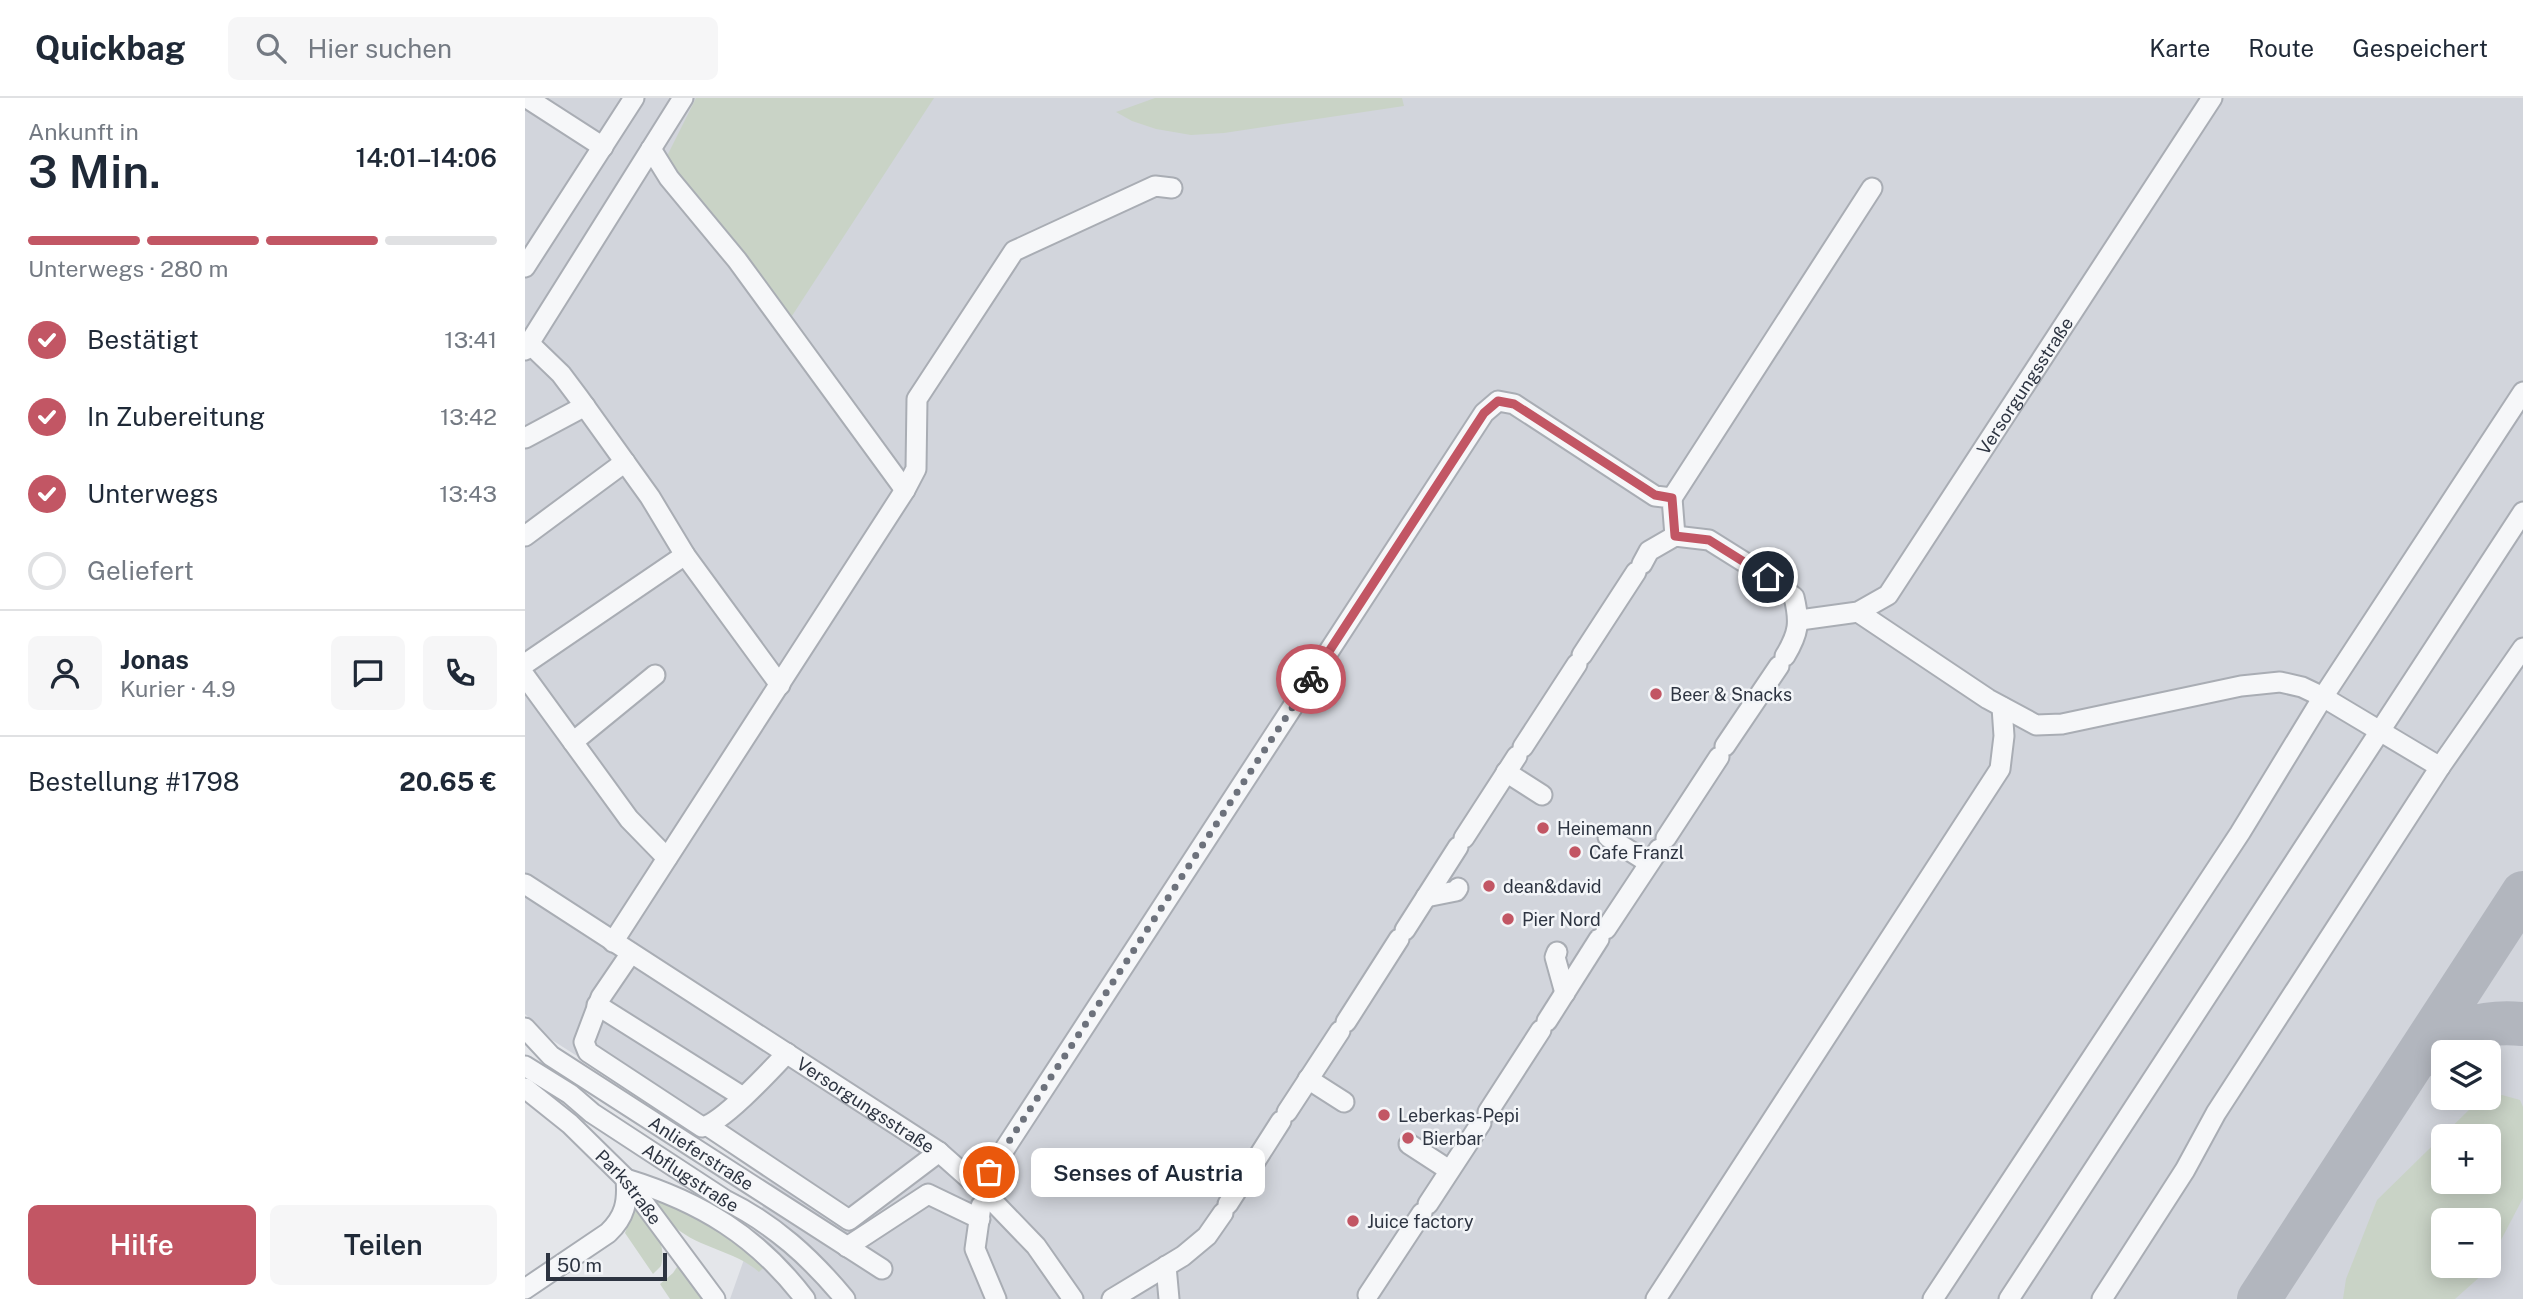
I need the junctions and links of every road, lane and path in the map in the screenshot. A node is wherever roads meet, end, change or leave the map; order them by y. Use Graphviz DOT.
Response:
graph roads {
  1 [pos="527,98"];
  2 [pos="634,98"];
  3 [pos="683,98"];
  4 [pos="2212,98"];
  5 [pos="603,147"];
  6 [pos="651,149"];
  7 [pos="1172,188"];
  8 [pos="1872,188"];
  9 [pos="525,267"];
  10 [pos="527,347"];
  11 [pos="2523,392"];
  12 [pos="585,406"];
  13 [pos="525,438"];
  14 [pos="625,462"];
  15 [pos="905,490"];
  16 [pos="1672,498"];
  17 [pos="2523,512"];
  18 [pos="525,536"];
  19 [pos="1675,536"];
  20 [pos="685,555"];
  21 [pos="1858,612"];
  22 [pos="1800,620"];
  23 [pos="2523,648"];
  24 [pos="525,664"];
  25 [pos="655,675"];
  26 [pos="525,676"];
  27 [pos="780,685"];
  28 [pos="2323,697"];
  29 [pos="2002,707"];
  30 [pos="2380,730"];
  31 [pos="573,742"];
  32 [pos="1515,758"];
  33 [pos="2440,768"];
  34 [pos="1542,795"];
  35 [pos="1608,837"];
  36 [pos="1658,850"];
  37 [pos="667,858"];
  38 [pos="525,884"];
  39 [pos="1458,888"];
  40 [pos="1426,897"];
  41 [pos="613,942"];
  42 [pos="1557,952"];
  43 [pos="631,953"];
  44 [pos="1565,993"];
  45 [pos="597,1005"];
  46 [pos="525,1028"];
  47 [pos="787,1054"];
  48 [pos="525,1066"];
  49 [pos="1308,1079"];
  50 [pos="525,1088"];
  51 [pos="743,1097"];
  52 [pos="1344,1102"];
  53 [pos="708,1126"];
  54 [pos="1409,1144"];
  55 [pos="939,1152"];
  56 [pos="1449,1170"];
  57 [pos="626,1179"];
  58 [pos="983,1191"];
  59 [pos="725,1200"];
  60 [pos="980,1219"];
  61 [pos="848,1247"];
  62 [pos="1166,1266"];
  63 [pos="882,1269"];
  64 [pos="525,1289"];
  65 [pos="1368,1295"];
  66 [pos="715,1299"];
  67 [pos="805,1299"];
  68 [pos="818,1299"];
  69 [pos="845,1299"];
  70 [pos="996,1299"];
  71 [pos="1073,1299"];
  72 [pos="1112,1299"];
  73 [pos="1169,1299"];
  74 [pos="1656,1299"];
  75 [pos="1933,1299"];
  76 [pos="2009,1299"];
  77 [pos="2102,1299"];
  1 -- 5 [label="street"];
  2 -- 5 [label="street"];
  3 -- 6 [label="street"];
  4 -- 21 [label="street, Versorgungsstraße"];
  5 -- 9 [label="street"];
  6 -- 10 [label="street"];
  6 -- 15 [label="street"];
  7 -- 15 [label="street"];
  8 -- 16 [label="street"];
  10 -- 12 [label="street"];
  11 -- 28 [label="street"];
  12 -- 13 [label="street"];
  12 -- 14 [label="street"];
  14 -- 18 [label="street"];
  14 -- 20 [label="street"];
  15 -- 27 [label="street"];
  16 -- 19 [label="street"];
  16 -- 58 [label="street"];
  17 -- 30 [label="street"];
  19 -- 22 [label="street"];
  19 -- 32 [label="street"];
  20 -- 24 [label="street"];
  20 -- 27 [label="street"];
  21 -- 22 [label="street, Versorgungsstraße"];
  21 -- 29 [label="street"];
  22 -- 36 [label="street"];
  23 -- 33 [label="street"];
  25 -- 31 [label="street"];
  26 -- 31 [label="street"];
  27 -- 37 [label="street"];
  28 -- 29 [label="street"];
  28 -- 30 [label="street"];
  28 -- 75 [label="street"];
  29 -- 74 [label="street"];
  30 -- 33 [label="street"];
  30 -- 76 [label="street"];
  31 -- 37 [label="street"];
  32 -- 34 [label="street"];
  32 -- 40 [label="street"];
  33 -- 77 [label="street"];
  35 -- 36 [label="street"];
  36 -- 44 [label="street"];
  37 -- 41 [label="street"];
  38 -- 41 [label="street, Versorgungsstraße"];
  39 -- 40 [label="street"];
  40 -- 49 [label="street"];
  41 -- 43 [label="street, Versorgungsstraße"];
  42 -- 44 [label="street"];
  43 -- 45 [label="street"];
  43 -- 47 [label="street, Versorgungsstraße"];
  44 -- 56 [label="street"];
  45 -- 51 [label="street"];
  45 -- 53 [label="street"];
  46 -- 61 [label="street, Anlieferstraße"];
  47 -- 51 [label="street"];
  47 -- 55 [label="street, Versorgungsstraße"];
  48 -- 59 [label="street, Abflugstraße"];
  49 -- 52 [label="street"];
  49 -- 62 [label="street"];
  50 -- 57 [label="street, Parkstraße"];
  51 -- 53 [label="street"];
  53 -- 55 [label="street"];
  54 -- 56 [label="street"];
  55 -- 58 [label="street, Versorgungsstraße"];
  56 -- 65 [label="street"];
  57 -- 64 [label="street"];
  57 -- 66 [label="street, Parkstraße"];
  57 -- 67 [label="street"];
  58 -- 60 [label="street"];
  58 -- 71 [label="street, Versorgungsstraße"];
  59 -- 68 [label="street"];
  59 -- 69 [label="street, Abflugstraße"];
  60 -- 61 [label="street"];
  60 -- 70 [label="street"];
  61 -- 63 [label="street, Anlieferstraße"];
  62 -- 72 [label="street"];
  62 -- 73 [label="street"];
}
